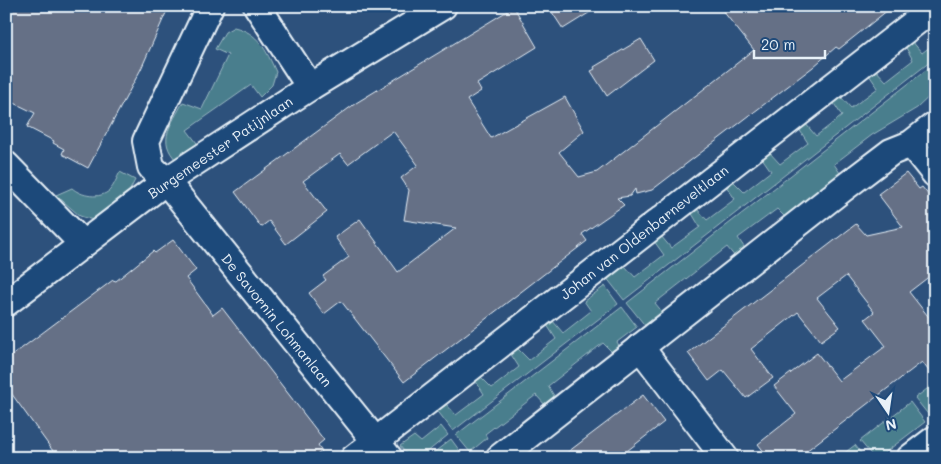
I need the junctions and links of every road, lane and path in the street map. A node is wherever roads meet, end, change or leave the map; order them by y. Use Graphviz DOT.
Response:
graph roads {
  1 [pos="210,6"];
  2 [pos="257,6"];
  3 [pos="443,6"];
  4 [pos="935,7"];
  5 [pos="310,87"];
  6 [pos="935,125"];
  7 [pos="911,144"];
  8 [pos="6,165"];
  9 [pos="935,174"];
  10 [pos="166,181"];
  11 [pos="82,243"];
  12 [pos="6,303"];
  13 [pos="640,347"];
  14 [pos="935,439"];
  15 [pos="382,450"];
  16 [pos="354,458"];
  17 [pos="499,458"];
  18 [pos="725,458"];
  19 [pos="910,458"];
  1 -- 10 [label="street, De Savornin Lohmanlaan"];
  2 -- 5 [label="street"];
  3 -- 5 [label="street, Burgemeester Patijnlaan"];
  4 -- 15 [label="street, Johan van Oldenbarneveltlaan"];
  5 -- 10 [label="street, Burgemeester Patijnlaan"];
  6 -- 7 [label="street"];
  7 -- 9 [label="street"];
  7 -- 13 [label="street"];
  8 -- 11 [label="street"];
  10 -- 11 [label="street, Burgemeester Patijnlaan"];
  10 -- 15 [label="street, De Savornin Lohmanlaan"];
  11 -- 12 [label="street, Burgemeester Patijnlaan"];
  13 -- 17 [label="street"];
  13 -- 18 [label="street"];
  14 -- 19 [label="street"];
  15 -- 16 [label="street, Johan van Oldenbarneveltlaan"];
}
